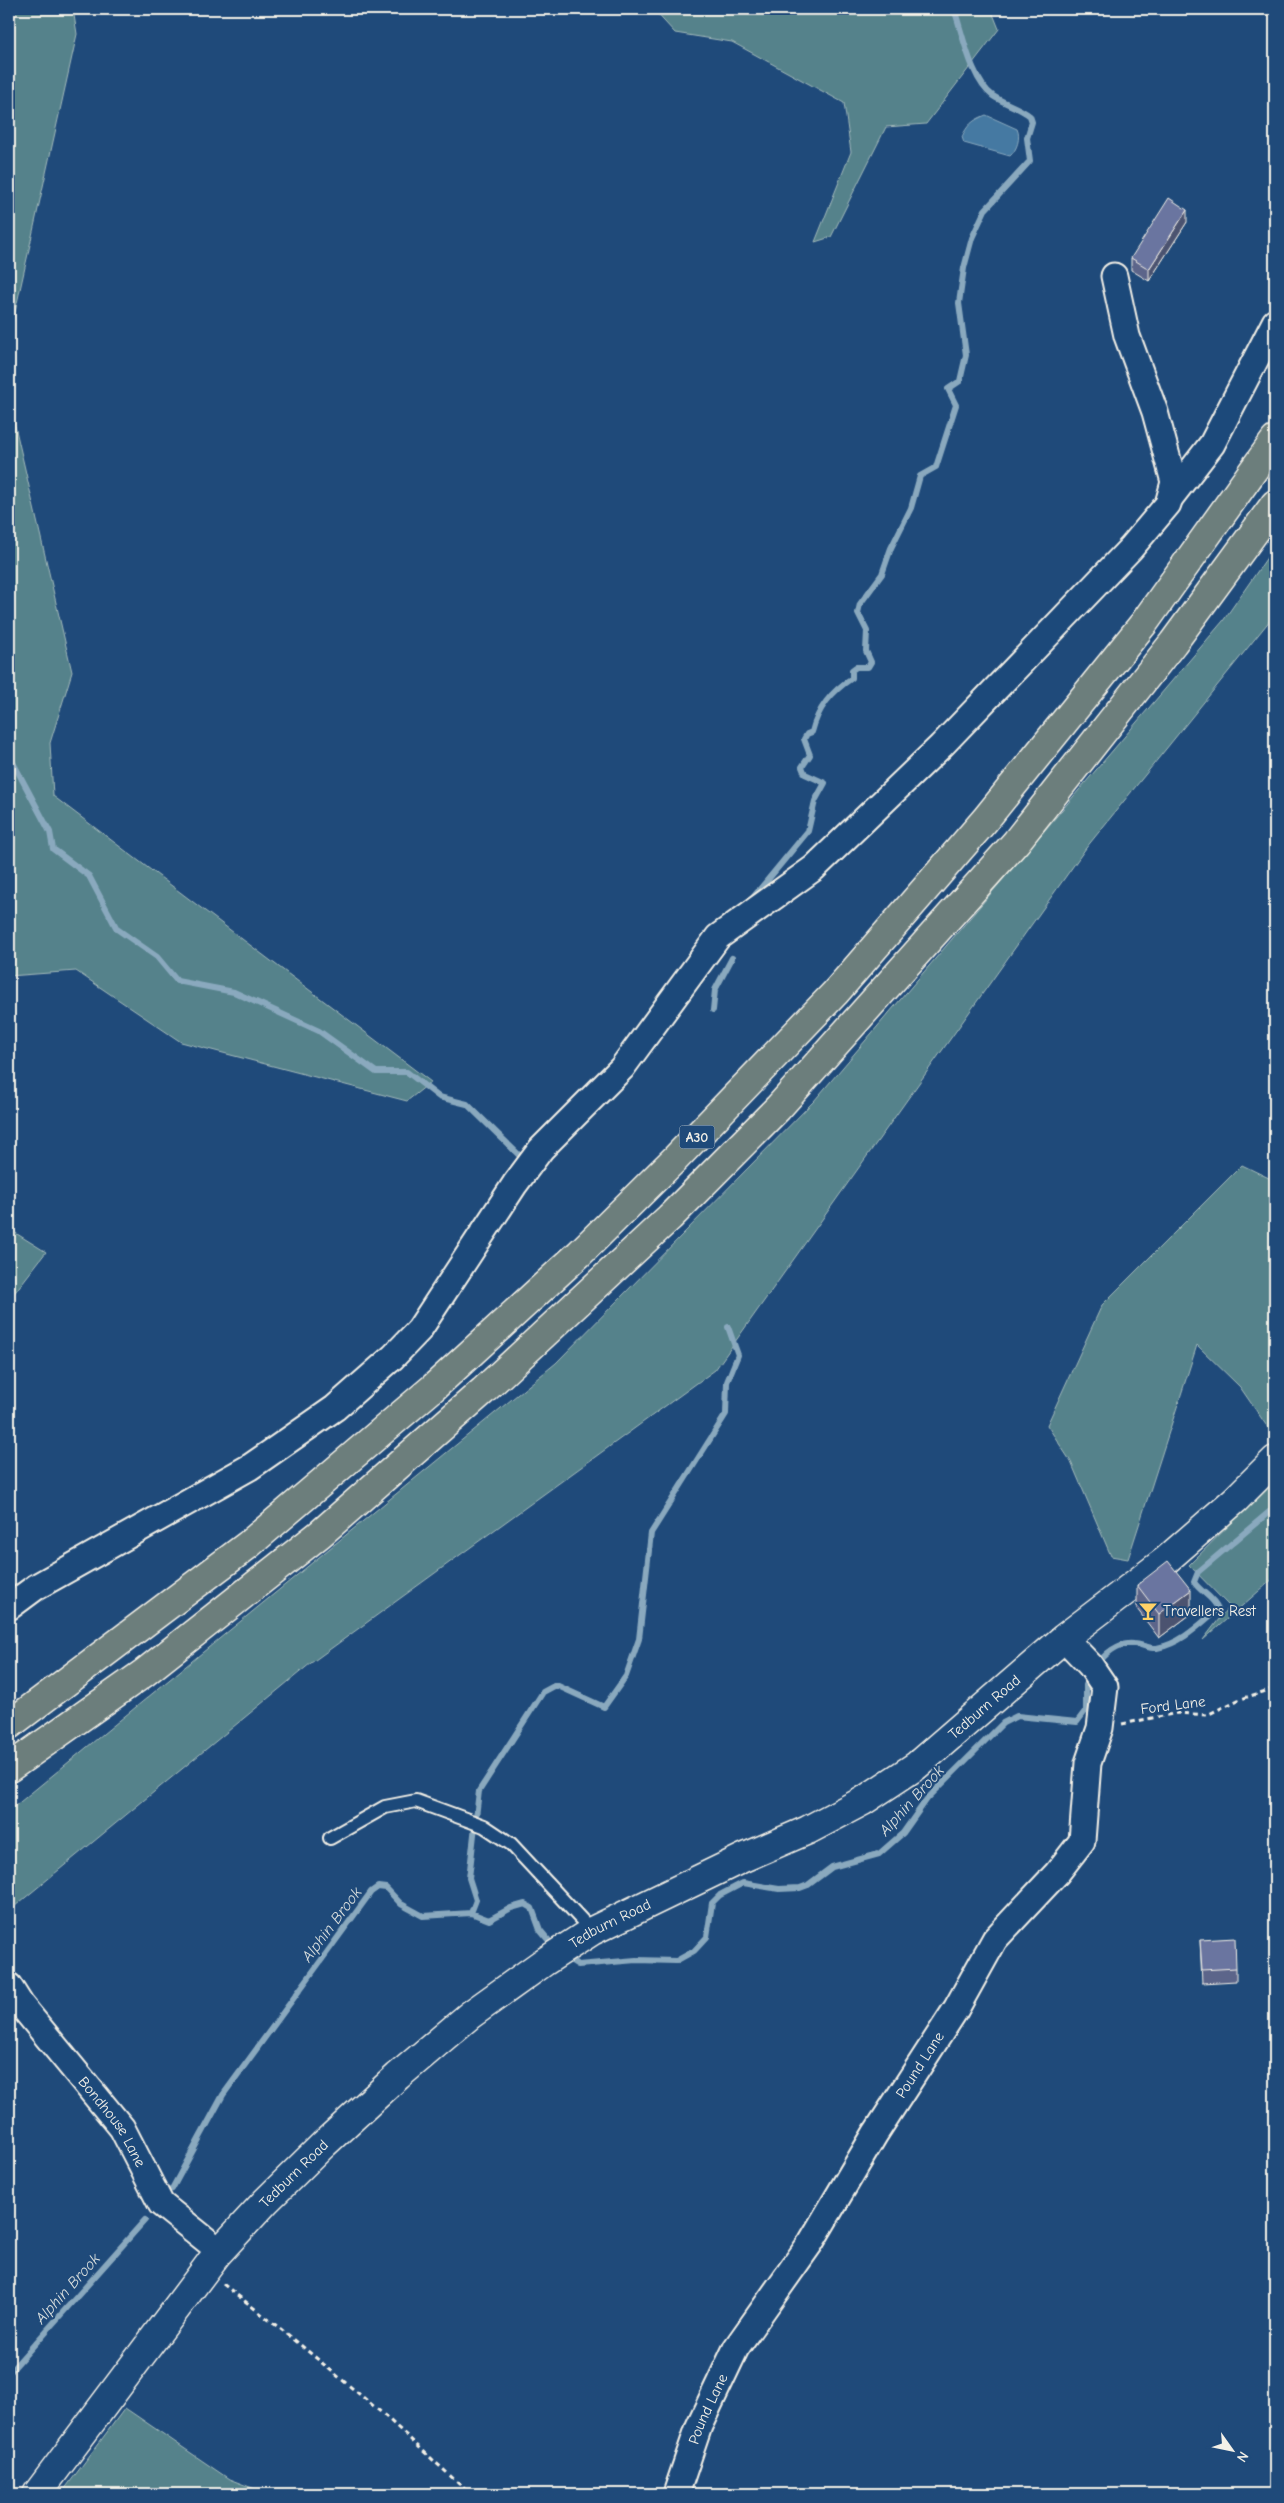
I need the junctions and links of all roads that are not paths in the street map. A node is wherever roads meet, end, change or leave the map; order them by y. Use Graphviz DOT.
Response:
graph roads {
  1 [pos="1114,276"];
  2 [pos="1275,322"];
  3 [pos="1275,440"];
  4 [pos="1170,498"];
  5 [pos="1275,504"];
  6 [pos="1275,1460"];
  7 [pos="9,1607"];
  8 [pos="1064,1638"];
  9 [pos="9,1725"];
  10 [pos="9,1768"];
  11 [pos="330,1838"];
  12 [pos="582,1937"];
  13 [pos="9,1986"];
  14 [pos="217,2254"];
  15 [pos="37,2494"];
  16 [pos="676,2494"];
  1 -- 4 [label="street"];
  2 -- 4 [label="street"];
  3 -- 9 [label="highway, A30"];
  4 -- 7 [label="street"];
  5 -- 10 [label="highway, A30"];
  6 -- 8 [label="street, Tedburn Road"];
  8 -- 12 [label="street, Tedburn Road"];
  8 -- 16 [label="street, Pound Lane"];
  11 -- 12 [label="lane"];
  12 -- 14 [label="street, Tedburn Road"];
  13 -- 14 [label="street, Bondhouse Lane"];
  14 -- 15 [label="street, Tedburn Road"];
}
